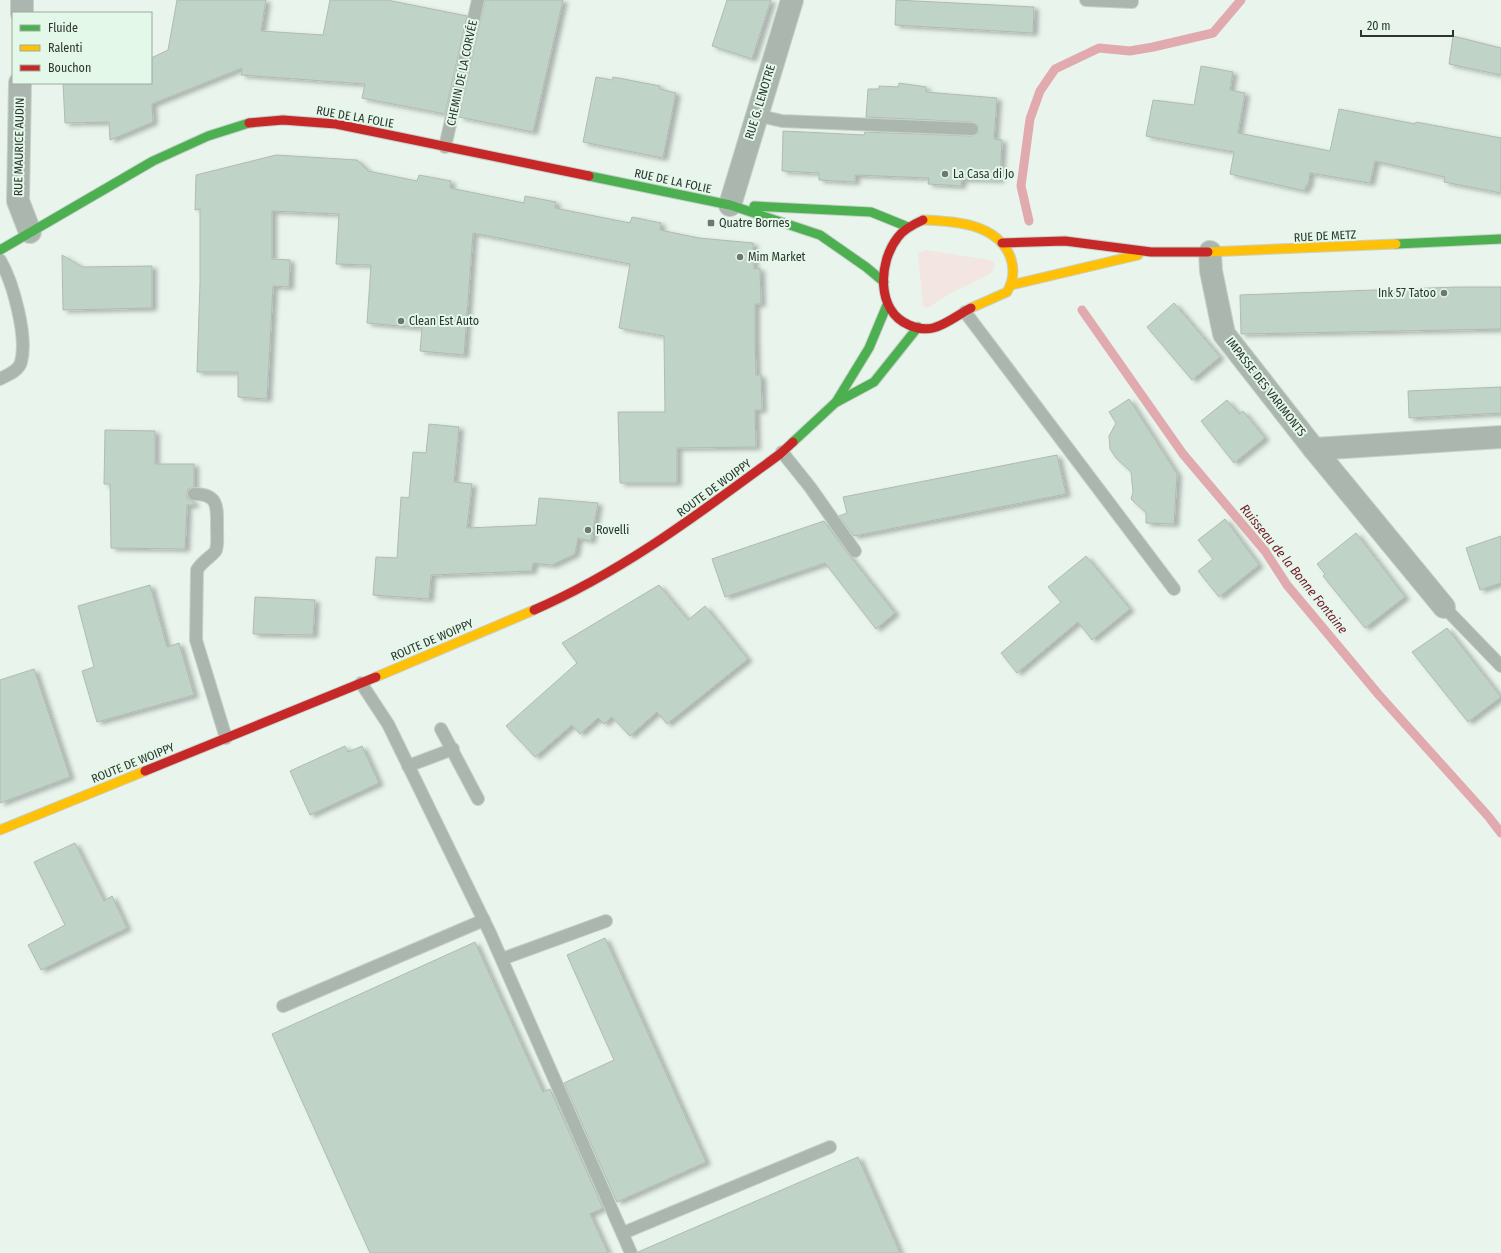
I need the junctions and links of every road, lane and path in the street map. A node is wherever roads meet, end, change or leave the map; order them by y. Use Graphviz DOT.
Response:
graph roads {
  1 [pos="22,0"];
  2 [pos="478,0"];
  3 [pos="792,0"];
  4 [pos="1086,0"];
  5 [pos="1132,2"];
  6 [pos="22,12"];
  7 [pos="20,84"];
  8 [pos="756,115"];
  9 [pos="972,128"];
  10 [pos="446,147"];
  11 [pos="730,205"];
  12 [pos="908,227"];
  13 [pos="30,232"];
  14 [pos="1501,239"];
  15 [pos="1002,243"];
  16 [pos="0,250"];
  17 [pos="1151,252"];
  18 [pos="1210,252"];
  19 [pos="0,260"];
  20 [pos="884,282"];
  21 [pos="1012,285"];
  22 [pos="887,305"];
  23 [pos="965,312"];
  24 [pos="918,327"];
  25 [pos="0,379"];
  26 [pos="835,403"];
  27 [pos="1501,437"];
  28 [pos="1314,449"];
  29 [pos="782,452"];
  30 [pos="194,494"];
  31 [pos="855,551"];
  32 [pos="1174,589"];
  33 [pos="1444,607"];
  34 [pos="1501,666"];
  35 [pos="361,683"];
  36 [pos="441,729"];
  37 [pos="226,738"];
  38 [pos="453,749"];
  39 [pos="408,766"];
  40 [pos="478,799"];
  41 [pos="0,830"];
  42 [pos="484,920"];
  43 [pos="606,920"];
  44 [pos="502,959"];
  45 [pos="283,1006"];
  46 [pos="830,1147"];
  47 [pos="622,1233"];
  48 [pos="631,1253"];
  1 -- 6 [label="street"];
  2 -- 10 [label="lane, CHEMIN DE LA CORVÉE"];
  3 -- 8 [label="street, RUE G. LENOTRE"];
  4 -- 5 [label="lane"];
  7 -- 13 [label="street, RUE MAURICE AUDIN"];
  8 -- 9 [label="lane"];
  8 -- 11 [label="street, RUE G. LENOTRE"];
  10 -- 11 [label="street, RUE DE LA FOLIE"];
  10 -- 13 [label="street, RUE DE LA FOLIE"];
  11 -- 12 [label="street, RUE DE LA FOLIE"];
  11 -- 20 [label="street, RUE DE LA FOLIE"];
  12 -- 15 [label="street"];
  12 -- 20 [label="street"];
  13 -- 16 [label="street, RUE DE LA FOLIE"];
  14 -- 18 [label="street, RUE DE METZ"];
  15 -- 17 [label="street, RUE DE METZ"];
  15 -- 21 [label="street"];
  17 -- 18 [label="street, RUE DE METZ"];
  17 -- 21 [label="street, RUE DE METZ"];
  18 -- 28 [label="street, IMPASSE DES VARIMONTS"];
  19 -- 25 [label="lane"];
  20 -- 22 [label="street"];
  21 -- 23 [label="street"];
  22 -- 24 [label="street"];
  22 -- 26 [label="street, ROUTE DE WOIPPY"];
  23 -- 24 [label="street"];
  23 -- 32 [label="lane"];
  24 -- 26 [label="street, ROUTE DE WOIPPY"];
  26 -- 29 [label="street, ROUTE DE WOIPPY"];
  27 -- 28 [label="street, IMPASSE DES VARIMONTS"];
  28 -- 33 [label="street, IMPASSE DES VARIMONTS"];
  29 -- 31 [label="lane"];
  29 -- 35 [label="street, ROUTE DE WOIPPY"];
  30 -- 37 [label="lane"];
  33 -- 34 [label="lane"];
  35 -- 37 [label="street, ROUTE DE WOIPPY"];
  35 -- 39 [label="lane"];
  36 -- 38 [label="lane"];
  37 -- 41 [label="street, ROUTE DE WOIPPY"];
  38 -- 39 [label="lane"];
  38 -- 40 [label="lane"];
  39 -- 42 [label="lane"];
  42 -- 44 [label="lane"];
  42 -- 45 [label="lane"];
  43 -- 44 [label="lane"];
  44 -- 47 [label="lane"];
  46 -- 47 [label="lane"];
  47 -- 48 [label="lane"];
}
